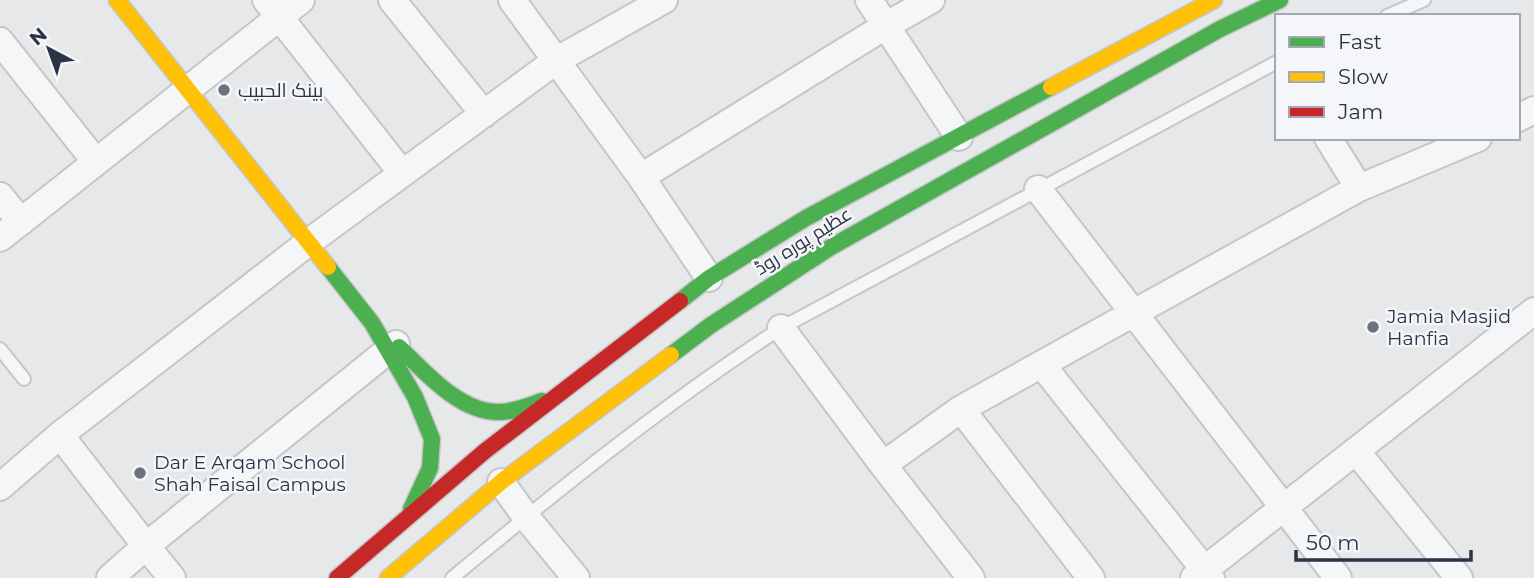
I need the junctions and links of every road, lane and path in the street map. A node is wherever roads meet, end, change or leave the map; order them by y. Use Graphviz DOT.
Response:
graph roads {
  1 [pos="117,0"];
  2 [pos="301,0"];
  3 [pos="392,0"];
  4 [pos="512,0"];
  5 [pos="869,0"];
  6 [pos="931,0"];
  7 [pos="1280,0"];
  8 [pos="1424,0"];
  9 [pos="1204,2"];
  10 [pos="646,4"];
  11 [pos="273,8"];
  12 [pos="1392,14"];
  13 [pos="887,24"];
  14 [pos="0,41"];
  15 [pos="557,60"];
  16 [pos="1275,63"];
  17 [pos="188,89"];
  18 [pos="484,114"];
  19 [pos="959,137"];
  20 [pos="1329,140"];
  21 [pos="1473,140"];
  22 [pos="96,162"];
  23 [pos="402,173"];
  24 [pos="641,177"];
  25 [pos="1359,188"];
  26 [pos="1038,189"];
  27 [pos="0,196"];
  28 [pos="21,222"];
  29 [pos="0,238"];
  30 [pos="309,242"];
  31 [pos="709,278"];
  32 [pos="1534,312"];
  33 [pos="1135,313"];
  34 [pos="781,328"];
  35 [pos="392,347"];
  36 [pos="0,349"];
  37 [pos="1042,365"];
  38 [pos="24,379"];
  39 [pos="552,398"];
  40 [pos="961,409"];
  41 [pos="60,435"];
  42 [pos="1356,451"];
  43 [pos="883,465"];
  44 [pos="500,482"];
  45 [pos="0,487"];
  46 [pos="1283,509"];
  47 [pos="408,516"];
  48 [pos="526,517"];
  49 [pos="146,546"];
  50 [pos="1203,575"];
  51 [pos="110,578"];
  52 [pos="172,578"];
  53 [pos="337,578"];
  54 [pos="388,578"];
  55 [pos="452,578"];
  56 [pos="576,578"];
  57 [pos="971,578"];
  58 [pos="1091,578"];
  59 [pos="1338,578"];
  60 [pos="1459,578"];
  1 -- 17 [label="main road"];
  2 -- 11 [label="street"];
  3 -- 18 [label="street"];
  4 -- 15 [label="street"];
  5 -- 13 [label="street"];
  6 -- 13 [label="street"];
  7 -- 44 [label="main road, عظیم پورہ روڈ"];
  8 -- 12 [label="lane"];
  9 -- 19 [label="main road, عظیم پورہ روڈ"];
  10 -- 15 [label="street"];
  11 -- 17 [label="street"];
  11 -- 23 [label="street"];
  13 -- 19 [label="street"];
  13 -- 24 [label="street"];
  14 -- 22 [label="street"];
  15 -- 18 [label="street"];
  15 -- 24 [label="street"];
  16 -- 26 [label="lane"];
  17 -- 22 [label="street"];
  17 -- 30 [label="main road"];
  18 -- 23 [label="street"];
  19 -- 31 [label="main road, عظیم پورہ روڈ"];
  20 -- 25 [label="street"];
  21 -- 25 [label="street"];
  22 -- 28 [label="street"];
  23 -- 30 [label="street"];
  24 -- 31 [label="street"];
  25 -- 33 [label="street"];
  26 -- 33 [label="street"];
  26 -- 34 [label="lane"];
  27 -- 28 [label="street"];
  28 -- 29 [label="street"];
  30 -- 35 [label="main road"];
  30 -- 41 [label="street"];
  31 -- 39 [label="main road, عظیم پورہ روڈ"];
  32 -- 42 [label="street"];
  33 -- 37 [label="street"];
  33 -- 46 [label="street"];
  34 -- 43 [label="street"];
  34 -- 48 [label="lane"];
  35 -- 39 [label="main road"];
  35 -- 47 [label="main road"];
  35 -- 49 [label="street"];
  36 -- 38 [label="lane"];
  37 -- 40 [label="street"];
  37 -- 50 [label="street"];
  39 -- 47 [label="main road, عظیم پورہ روڈ"];
  40 -- 43 [label="street"];
  40 -- 58 [label="street"];
  41 -- 45 [label="street"];
  41 -- 49 [label="street"];
  42 -- 46 [label="street"];
  42 -- 60 [label="street"];
  43 -- 57 [label="street"];
  44 -- 48 [label="street"];
  44 -- 54 [label="main road, عظیم پورہ روڈ"];
  46 -- 50 [label="street"];
  46 -- 59 [label="street"];
  47 -- 53 [label="main road, عظیم پورہ روڈ"];
  48 -- 55 [label="lane"];
  48 -- 56 [label="street"];
  49 -- 51 [label="street"];
  49 -- 52 [label="street"];
}
